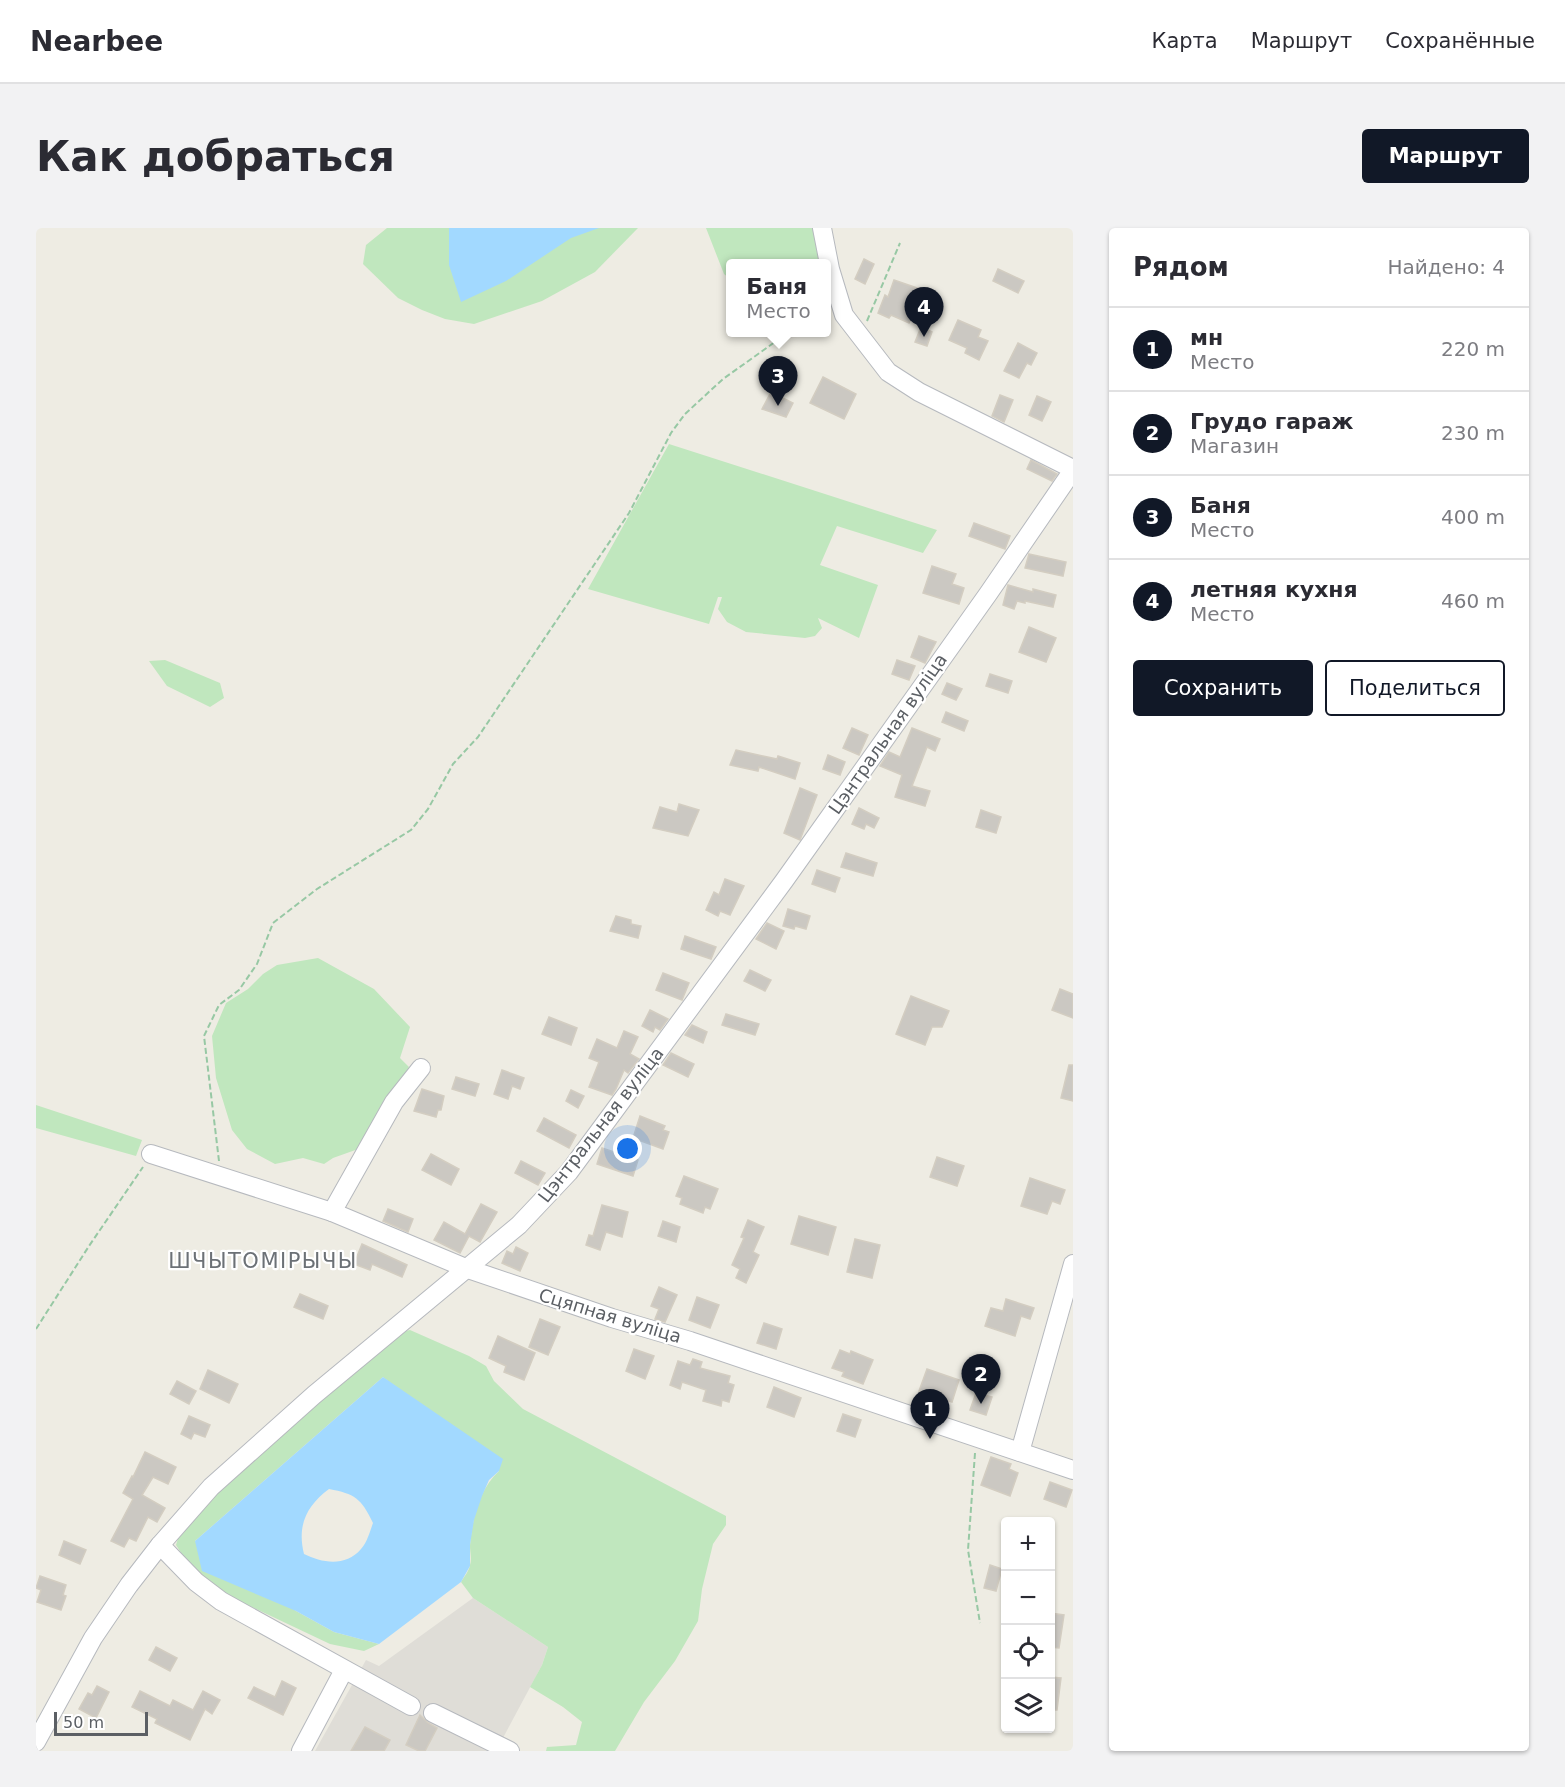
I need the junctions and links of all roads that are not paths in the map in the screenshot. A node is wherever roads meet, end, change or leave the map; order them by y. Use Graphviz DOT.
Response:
graph roads {
  1 [pos="822,228"];
  2 [pos="828,259"];
  3 [pos="831,272"];
  4 [pos="1073,469"];
  5 [pos="421,1068"];
  6 [pos="151,1154"];
  7 [pos="332,1212"];
  8 [pos="1073,1264"];
  9 [pos="468,1269"];
  10 [pos="1020,1452"];
  11 [pos="1073,1470"];
  12 [pos="160,1545"];
  13 [pos="344,1670"];
  14 [pos="411,1706"];
  15 [pos="433,1713"];
  16 [pos="36,1742"];
  17 [pos="301,1751"];
  18 [pos="510,1751"];
  1 -- 2 [label="street"];
  3 -- 4 [label="street"];
  4 -- 9 [label="street, Цэнтральная вуліца"];
  5 -- 7 [label="street"];
  6 -- 7 [label="street, Сцяпная вуліца"];
  7 -- 9 [label="street, Сцяпная вуліца"];
  8 -- 10 [label="street"];
  9 -- 10 [label="street, Сцяпная вуліца"];
  9 -- 12 [label="street, Цэнтральная вуліца"];
  10 -- 11 [label="street, Сцяпная вуліца"];
  12 -- 13 [label="street"];
  12 -- 16 [label="street, Цэнтральная вуліца"];
  13 -- 14 [label="street"];
  13 -- 17 [label="street"];
  15 -- 18 [label="street"];
}
